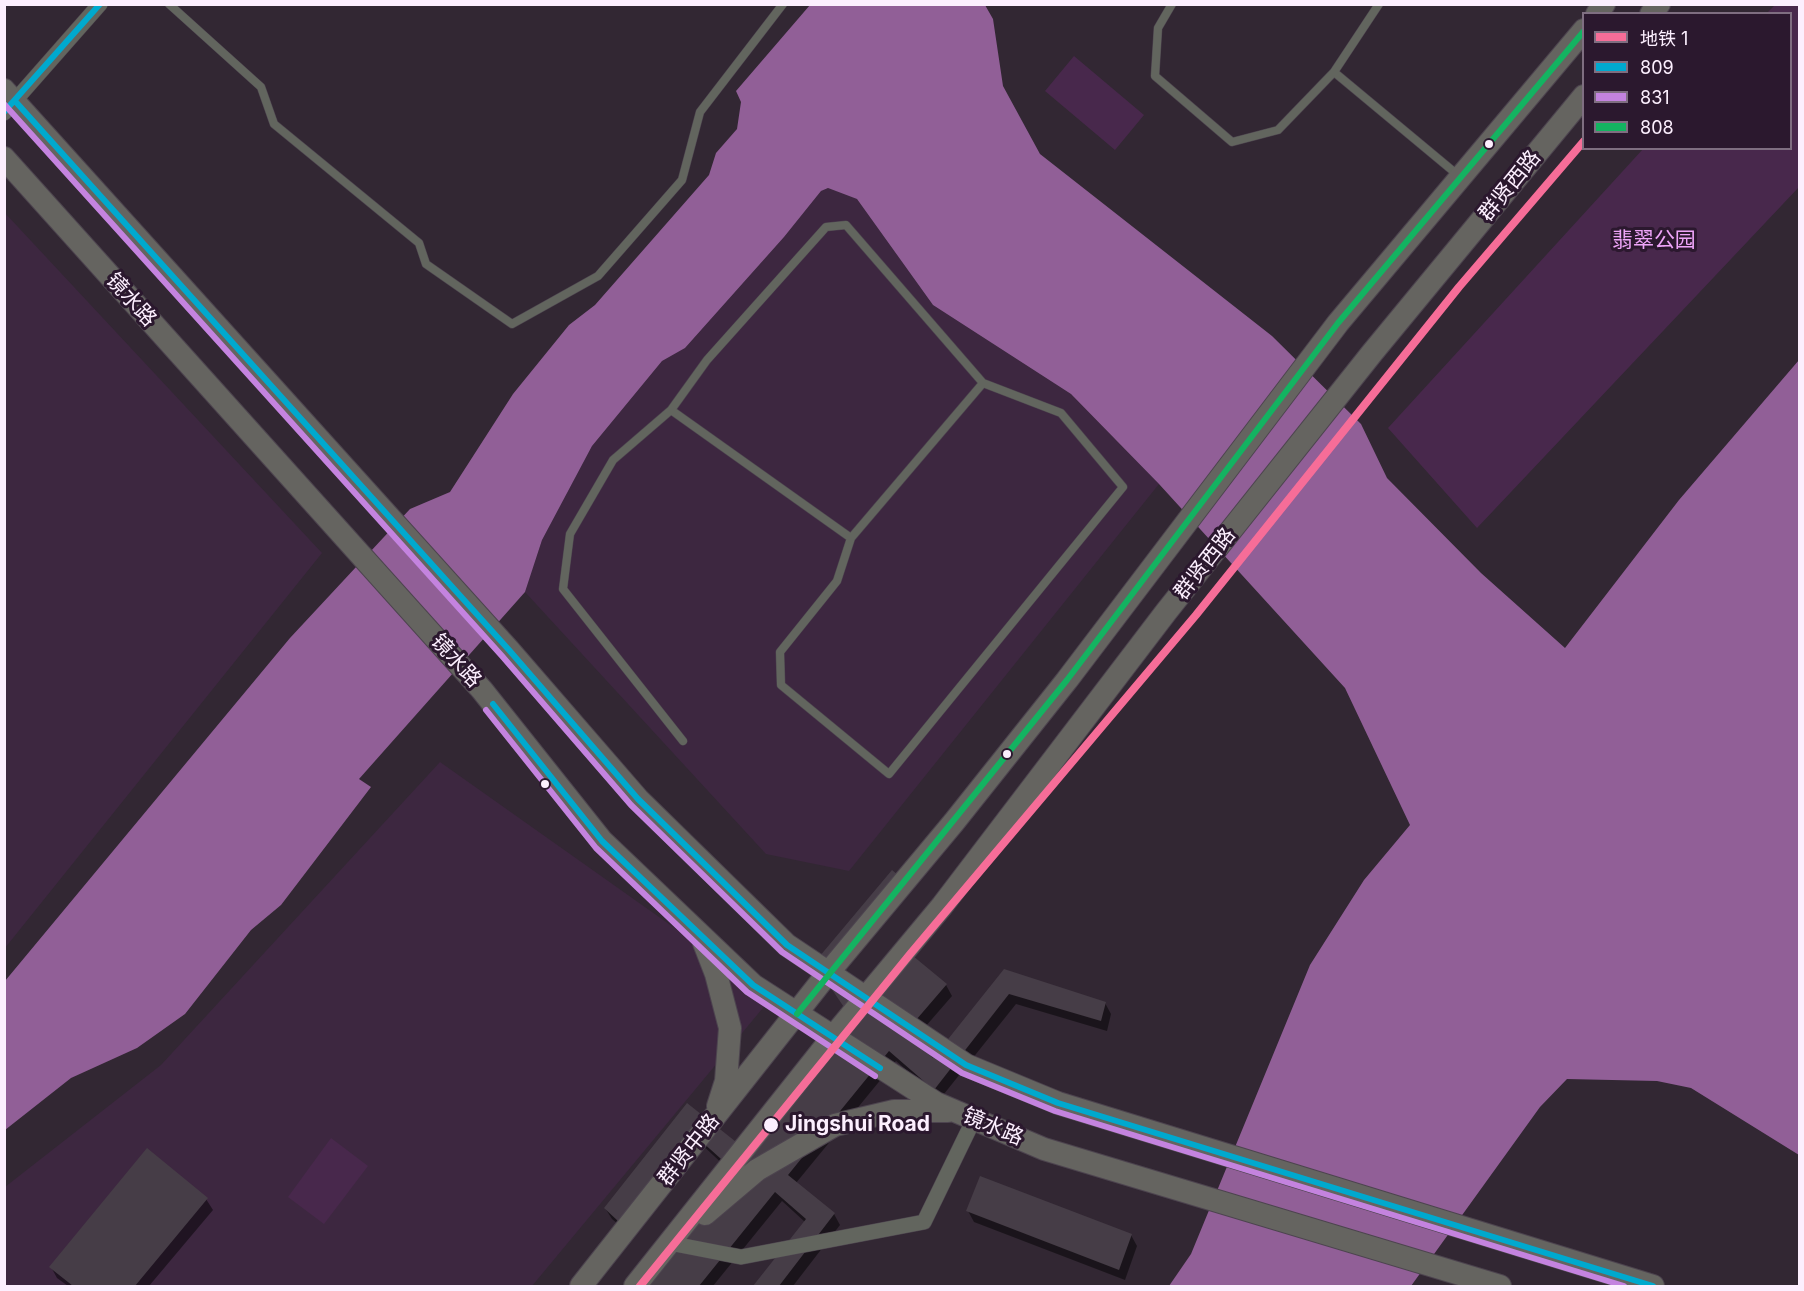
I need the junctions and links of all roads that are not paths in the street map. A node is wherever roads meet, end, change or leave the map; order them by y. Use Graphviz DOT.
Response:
graph roads {
  1 [pos="100,4"];
  2 [pos="169,4"];
  3 [pos="783,4"];
  4 [pos="1172,4"];
  5 [pos="1379,4"];
  6 [pos="1582,32"];
  7 [pos="1334,72"];
  8 [pos="1582,98"];
  9 [pos="8,101"];
  10 [pos="4,158"];
  11 [pos="1461,177"];
  12 [pos="983,383"];
  13 [pos="671,410"];
  14 [pos="851,538"];
  15 [pos="683,741"];
  16 [pos="702,936"];
  17 [pos="828,973"];
  18 [pos="865,998"];
  19 [pos="797,1014"];
  20 [pos="832,1038"];
  21 [pos="965,1115"];
  22 [pos="715,1118"];
  23 [pos="669,1243"];
  24 [pos="1489,1283"];
  25 [pos="581,1287"];
  26 [pos="635,1287"];
  27 [pos="1653,1287"];
  1 -- 9 [label="street"];
  2 -- 3 [label="lane"];
  4 -- 7 [label="lane"];
  5 -- 7 [label="lane"];
  6 -- 11 [label="main road, 群贤西路"];
  7 -- 11 [label="lane"];
  8 -- 18 [label="main road, 群贤西路"];
  9 -- 17 [label="main road"];
  10 -- 16 [label="main road, 镜水路"];
  11 -- 17 [label="main road, 群贤西路"];
  12 -- 13 [label="lane"];
  12 -- 14 [label="lane"];
  12 -- 14 [label="lane"];
  13 -- 14 [label="lane"];
  13 -- 15 [label="lane"];
  16 -- 19 [label="main road, 镜水路"];
  16 -- 22 [label="main road"];
  17 -- 18 [label="main road"];
  17 -- 19 [label="main road, 群贤西路"];
  18 -- 20 [label="main road, 群贤西路"];
  18 -- 27 [label="main road"];
  19 -- 20 [label="main road, 镜水路"];
  19 -- 22 [label="main road, 群贤中路"];
  20 -- 21 [label="main road, 镜水路"];
  20 -- 23 [label="main road, 群贤中路"];
  21 -- 23 [label="main road"];
  21 -- 23 [label="street"];
  21 -- 24 [label="main road, 镜水路"];
  22 -- 25 [label="main road, 群贤中路"];
  23 -- 26 [label="main road, 群贤中路"];
}
